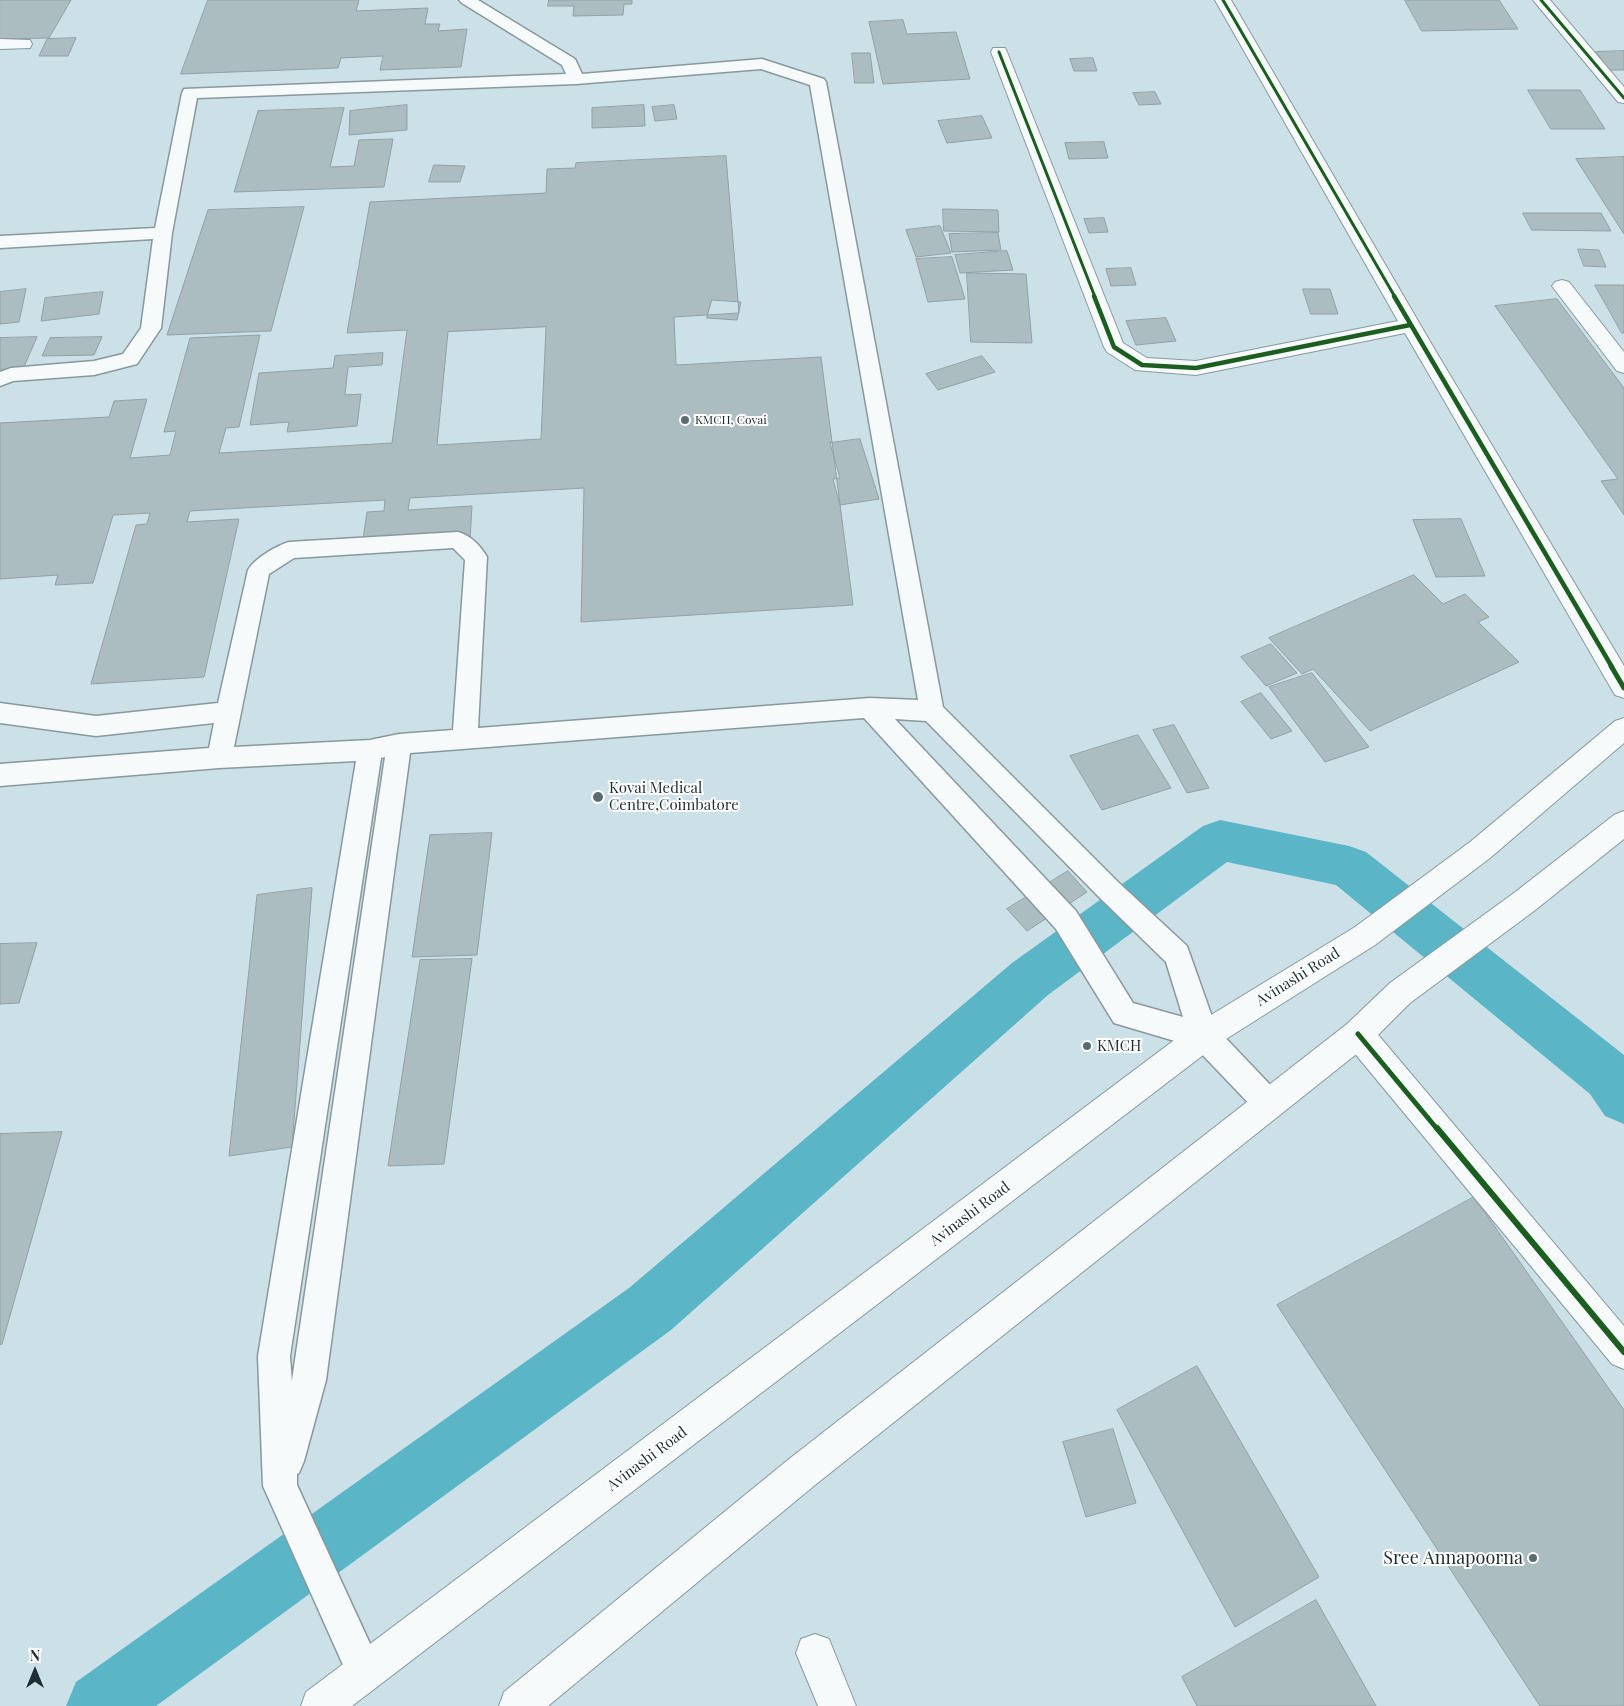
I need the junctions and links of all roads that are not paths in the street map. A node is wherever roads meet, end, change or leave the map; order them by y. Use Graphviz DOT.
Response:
graph roads {
  1 [pos="467,0"];
  2 [pos="1223,0"];
  3 [pos="1541,0"];
  4 [pos="0,44"];
  5 [pos="24,44"];
  6 [pos="999,52"];
  7 [pos="576,79"];
  8 [pos="1624,98"];
  9 [pos="163,233"];
  10 [pos="0,242"];
  11 [pos="1562,286"];
  12 [pos="1410,324"];
  13 [pos="1624,366"];
  14 [pos="0,379"];
  15 [pos="1624,688"];
  16 [pos="870,708"];
  17 [pos="932,711"];
  18 [pos="229,712"];
  19 [pos="0,713"];
  20 [pos="1624,728"];
  21 [pos="465,739"];
  22 [pos="399,744"];
  23 [pos="370,750"];
  24 [pos="219,758"];
  25 [pos="0,775"];
  26 [pos="1624,823"];
  27 [pos="1358,1034"];
  28 [pos="1204,1036"];
  29 [pos="1268,1103"];
  30 [pos="1624,1352"];
  31 [pos="281,1488"];
  32 [pos="815,1653"];
  33 [pos="365,1672"];
  34 [pos="320,1706"];
  35 [pos="518,1706"];
  36 [pos="837,1706"];
  1 -- 7 [label="lane"];
  2 -- 12 [label="street"];
  3 -- 8 [label="street"];
  4 -- 5 [label="street"];
  6 -- 12 [label="street"];
  7 -- 9 [label="lane"];
  7 -- 17 [label="lane"];
  9 -- 10 [label="lane"];
  9 -- 14 [label="lane"];
  11 -- 13 [label="street"];
  12 -- 15 [label="street"];
  16 -- 17 [label="lane"];
  16 -- 21 [label="lane"];
  16 -- 28 [label="lane"];
  17 -- 28 [label="lane"];
  18 -- 19 [label="lane"];
  18 -- 21 [label="lane"];
  18 -- 24 [label="lane"];
  20 -- 28 [label="street, Avinashi Road"];
  21 -- 22 [label="lane"];
  22 -- 23 [label="lane"];
  22 -- 31 [label="lane"];
  23 -- 24 [label="lane"];
  23 -- 31 [label="lane"];
  24 -- 25 [label="lane"];
  26 -- 27 [label="street"];
  27 -- 29 [label="street"];
  27 -- 30 [label="street"];
  28 -- 29 [label="lane"];
  28 -- 33 [label="street, Avinashi Road"];
  29 -- 35 [label="street"];
  31 -- 33 [label="lane"];
  32 -- 36 [label="street"];
  33 -- 34 [label="street, Avinashi Road"];
}
